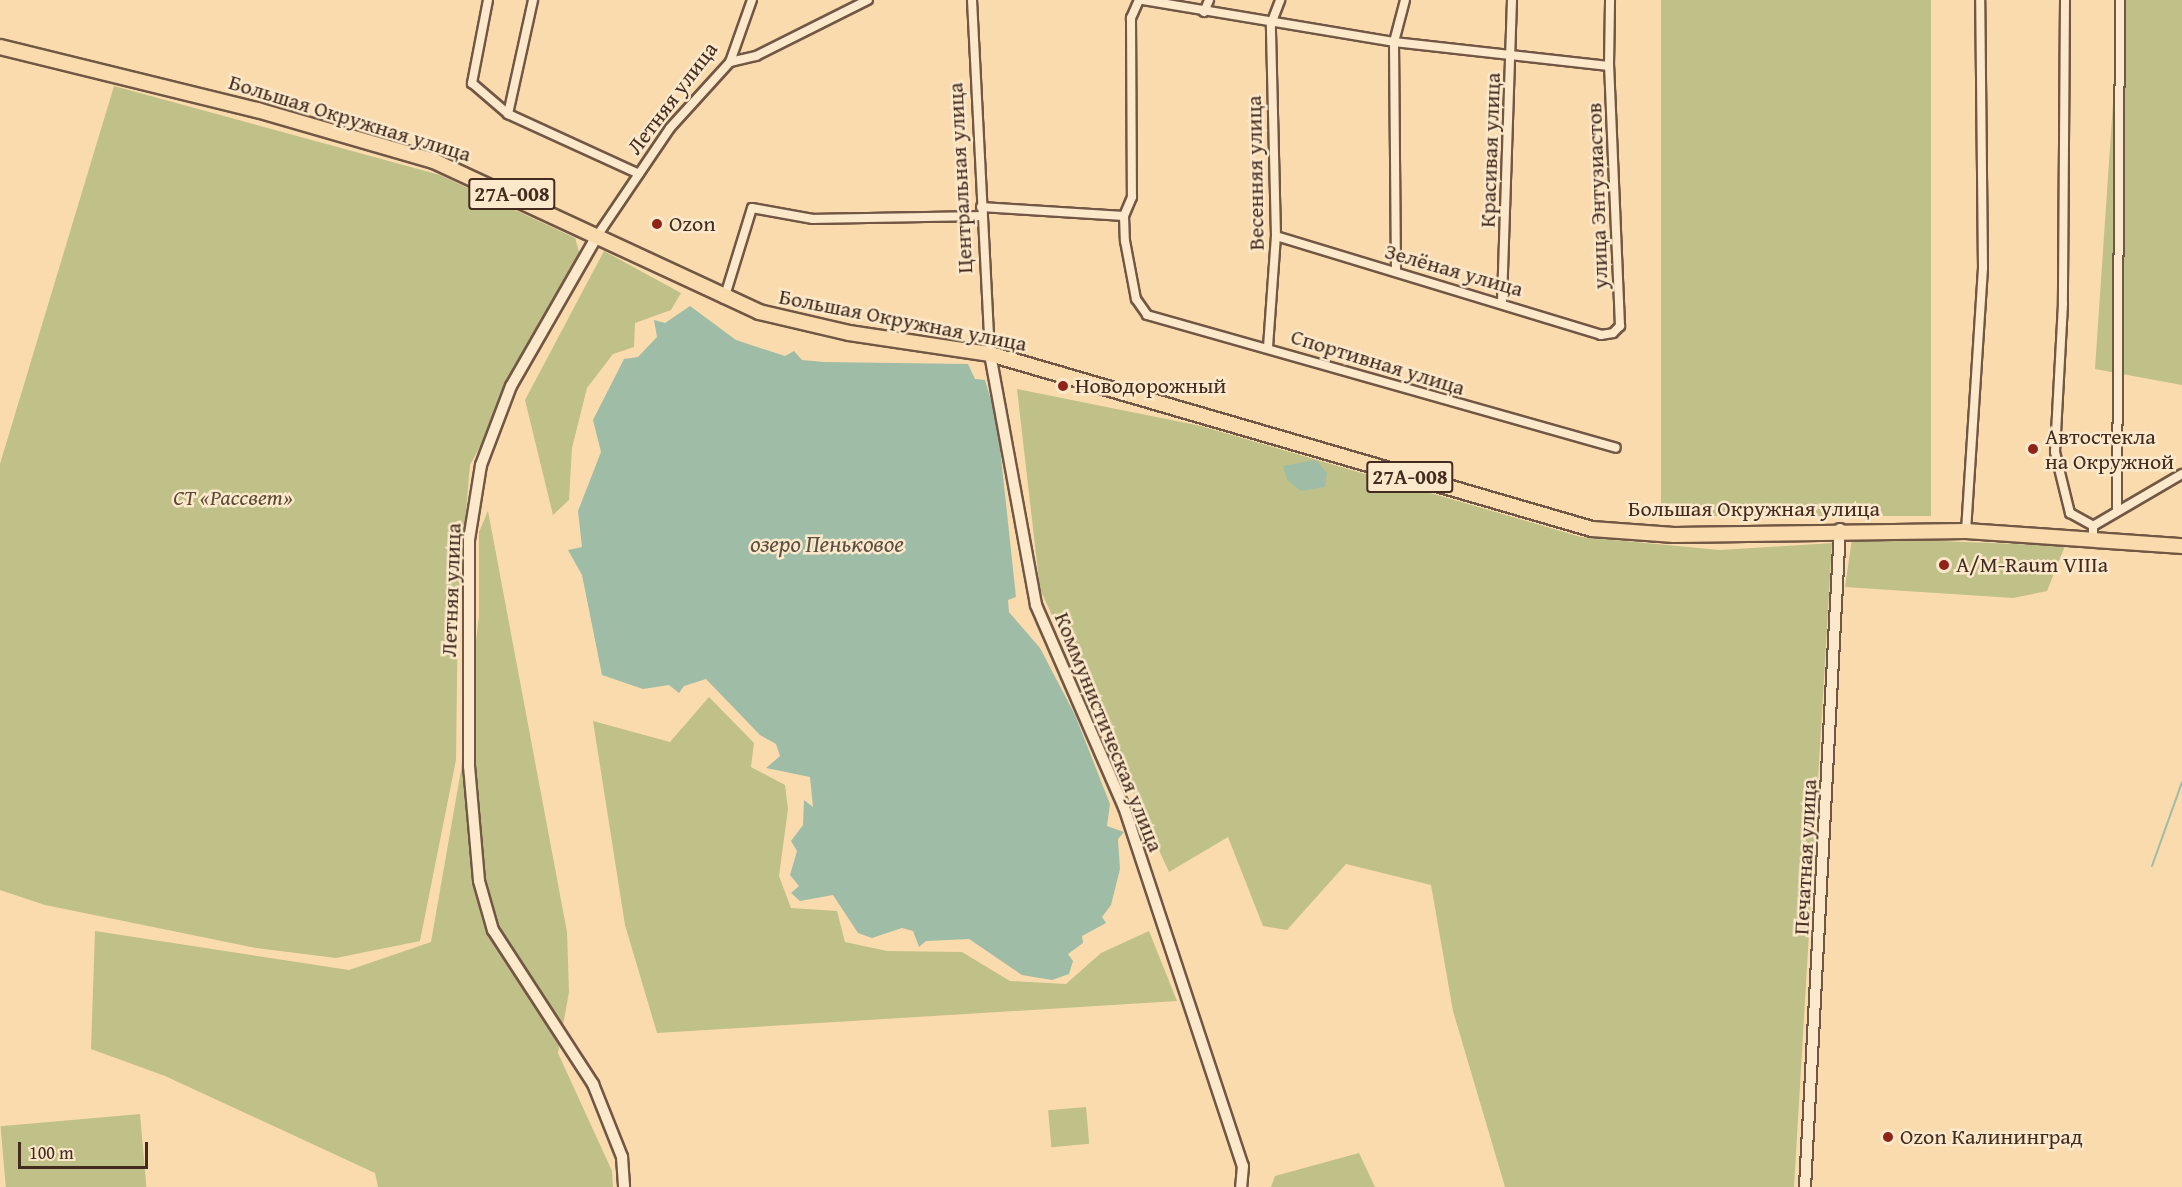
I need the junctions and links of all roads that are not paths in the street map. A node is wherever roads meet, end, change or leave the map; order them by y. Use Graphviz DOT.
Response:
graph roads {
  1 [pos="488,0"];
  2 [pos="533,0"];
  3 [pos="752,0"];
  4 [pos="868,0"];
  5 [pos="972,0"];
  6 [pos="1141,0"];
  7 [pos="1209,0"];
  8 [pos="1280,0"];
  9 [pos="1405,0"];
  10 [pos="1512,0"];
  11 [pos="1610,0"];
  12 [pos="1980,0"];
  13 [pos="2065,0"];
  14 [pos="2120,0"];
  15 [pos="1204,12"];
  16 [pos="1270,24"];
  17 [pos="1394,42"];
  18 [pos="0,47"];
  19 [pos="1512,57"];
  20 [pos="730,62"];
  21 [pos="1609,66"];
  22 [pos="508,114"];
  23 [pos="639,174"];
  24 [pos="981,212"];
  25 [pos="1124,216"];
  26 [pos="597,236"];
  27 [pos="1276,236"];
  28 [pos="1395,272"];
  29 [pos="723,299"];
  30 [pos="1502,302"];
  31 [pos="1620,326"];
  32 [pos="1268,347"];
  33 [pos="990,354"];
  34 [pos="1616,448"];
  35 [pos="2182,474"];
  36 [pos="2117,511"];
  37 [pos="1840,529"];
  38 [pos="1966,531"];
  39 [pos="2093,532"];
  40 [pos="2182,546"];
  41 [pos="624,1187"];
  42 [pos="1241,1187"];
  43 [pos="1805,1187"];
  1 -- 22 [label="street"];
  2 -- 22 [label="street"];
  3 -- 20 [label="street, Летняя улица"];
  4 -- 20 [label="street"];
  5 -- 24 [label="street, Центральная улица"];
  6 -- 15 [label="street"];
  6 -- 25 [label="street"];
  7 -- 15 [label="street"];
  8 -- 16 [label="street, Весенняя улица"];
  9 -- 17 [label="street"];
  10 -- 19 [label="street, Красивая улица"];
  11 -- 21 [label="street, улица Энтузиастов"];
  12 -- 38 [label="street"];
  13 -- 39 [label="street"];
  14 -- 36 [label="street"];
  15 -- 16 [label="street"];
  16 -- 17 [label="street"];
  16 -- 27 [label="street, Весенняя улица"];
  17 -- 19 [label="street"];
  17 -- 28 [label="street"];
  18 -- 26 [label="main road, Большая Окружная улица / 27А-008"];
  19 -- 21 [label="street"];
  19 -- 30 [label="street, Красивая улица"];
  20 -- 23 [label="street, Летняя улица"];
  21 -- 31 [label="street, улица Энтузиастов"];
  22 -- 23 [label="street"];
  23 -- 26 [label="street, Летняя улица"];
  24 -- 25 [label="street"];
  24 -- 29 [label="street"];
  24 -- 33 [label="street, Центральная улица"];
  25 -- 32 [label="street, Спортивная улица"];
  26 -- 29 [label="main road, Большая Окружная улица / 27А-008"];
  26 -- 41 [label="street, Летняя улица"];
  27 -- 28 [label="street, Зелёная улица"];
  27 -- 32 [label="street, Весенняя улица"];
  28 -- 30 [label="street, Зелёная улица"];
  29 -- 33 [label="main road, Большая Окружная улица / 27А-008"];
  30 -- 31 [label="street, Зелёная улица"];
  32 -- 34 [label="street, Спортивная улица"];
  33 -- 37 [label="main road, Большая Окружная улица / 27А-008"];
  33 -- 42 [label="street, Коммунистическая улица"];
  35 -- 36 [label="street"];
  36 -- 39 [label="street"];
  37 -- 38 [label="main road, Большая Окружная улица / 27А-008"];
  37 -- 43 [label="street, Печатная улица"];
  38 -- 39 [label="main road, Большая Окружная улица / 27А-008"];
  39 -- 40 [label="main road, Большая Окружная улица / 27А-008"];
}
